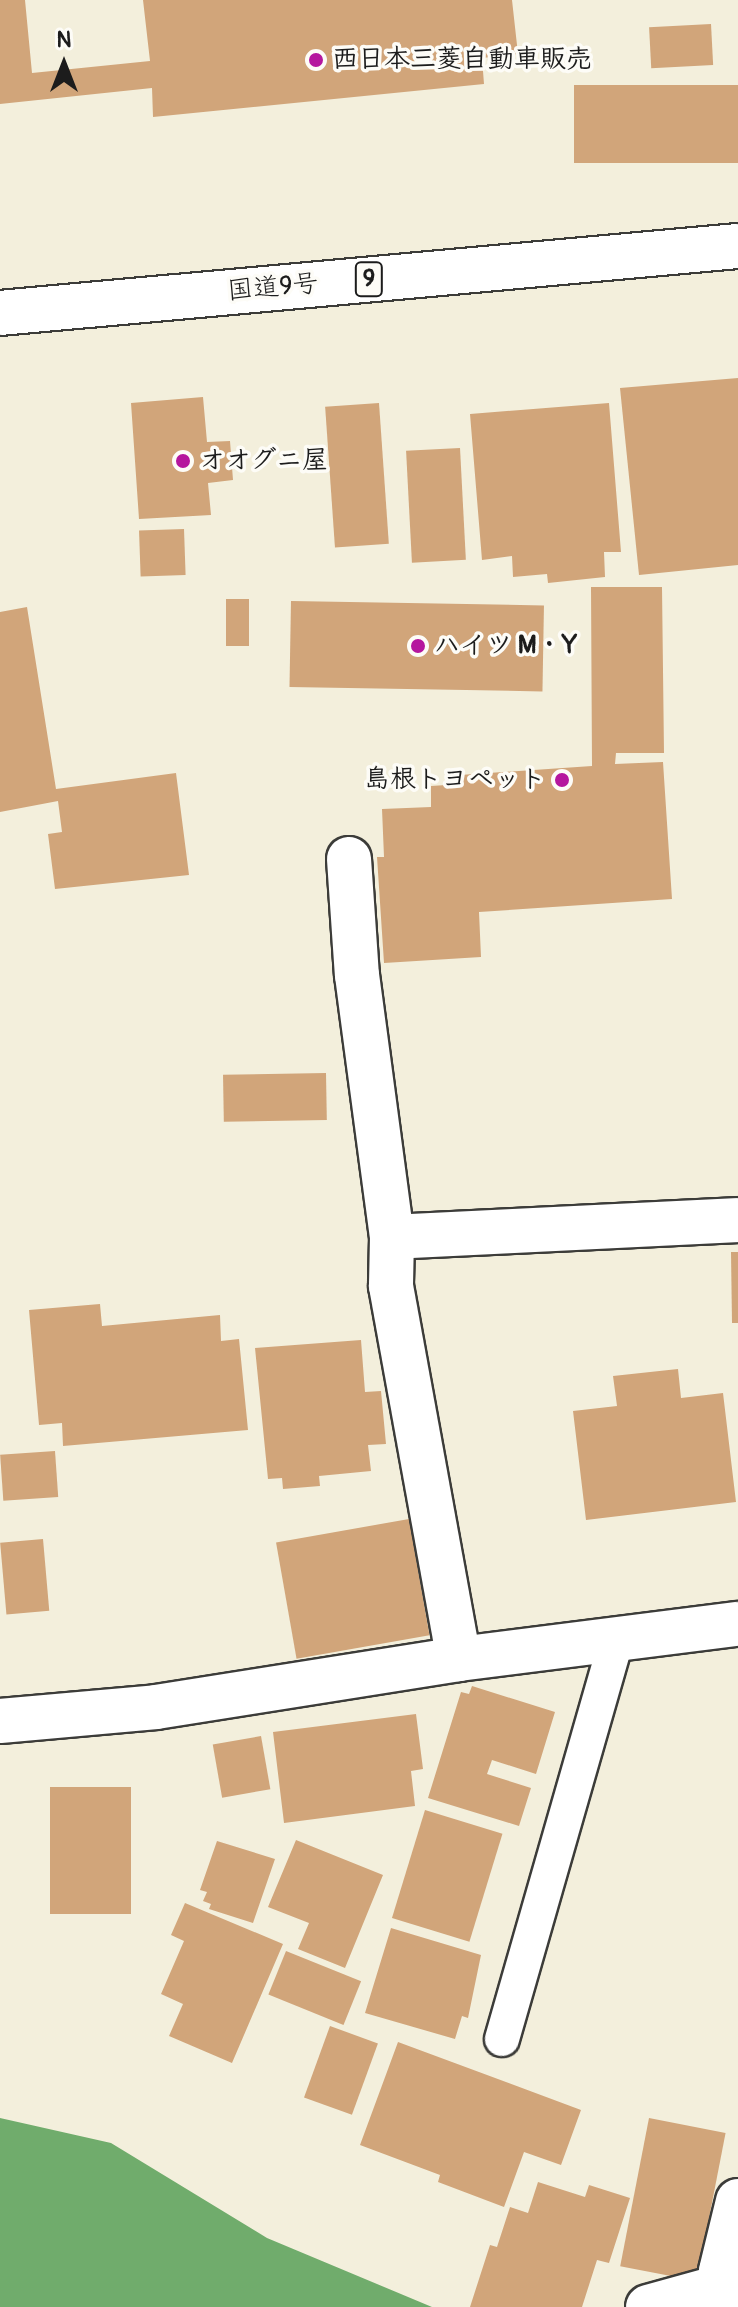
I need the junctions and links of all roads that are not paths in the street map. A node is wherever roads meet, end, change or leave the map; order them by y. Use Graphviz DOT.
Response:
graph roads {
  1 [pos="738,246"];
  2 [pos="0,313"];
  3 [pos="349,859"];
  4 [pos="738,1220"];
  5 [pos="392,1237"];
  6 [pos="738,1624"];
  7 [pos="617,1639"];
  8 [pos="459,1659"];
  9 [pos="0,1721"];
  10 [pos="502,2039"];
  11 [pos="738,2201"];
  12 [pos="722,2297"];
  13 [pos="648,2307"];
  1 -- 2 [label="main road, 国道9号 / 9"];
  3 -- 5 [label="main road"];
  4 -- 5 [label="main road"];
  5 -- 8 [label="main road"];
  6 -- 7 [label="main road"];
  7 -- 8 [label="main road"];
  7 -- 10 [label="lane"];
  8 -- 9 [label="main road"];
  11 -- 12 [label="main road"];
  12 -- 13 [label="main road"];
}
